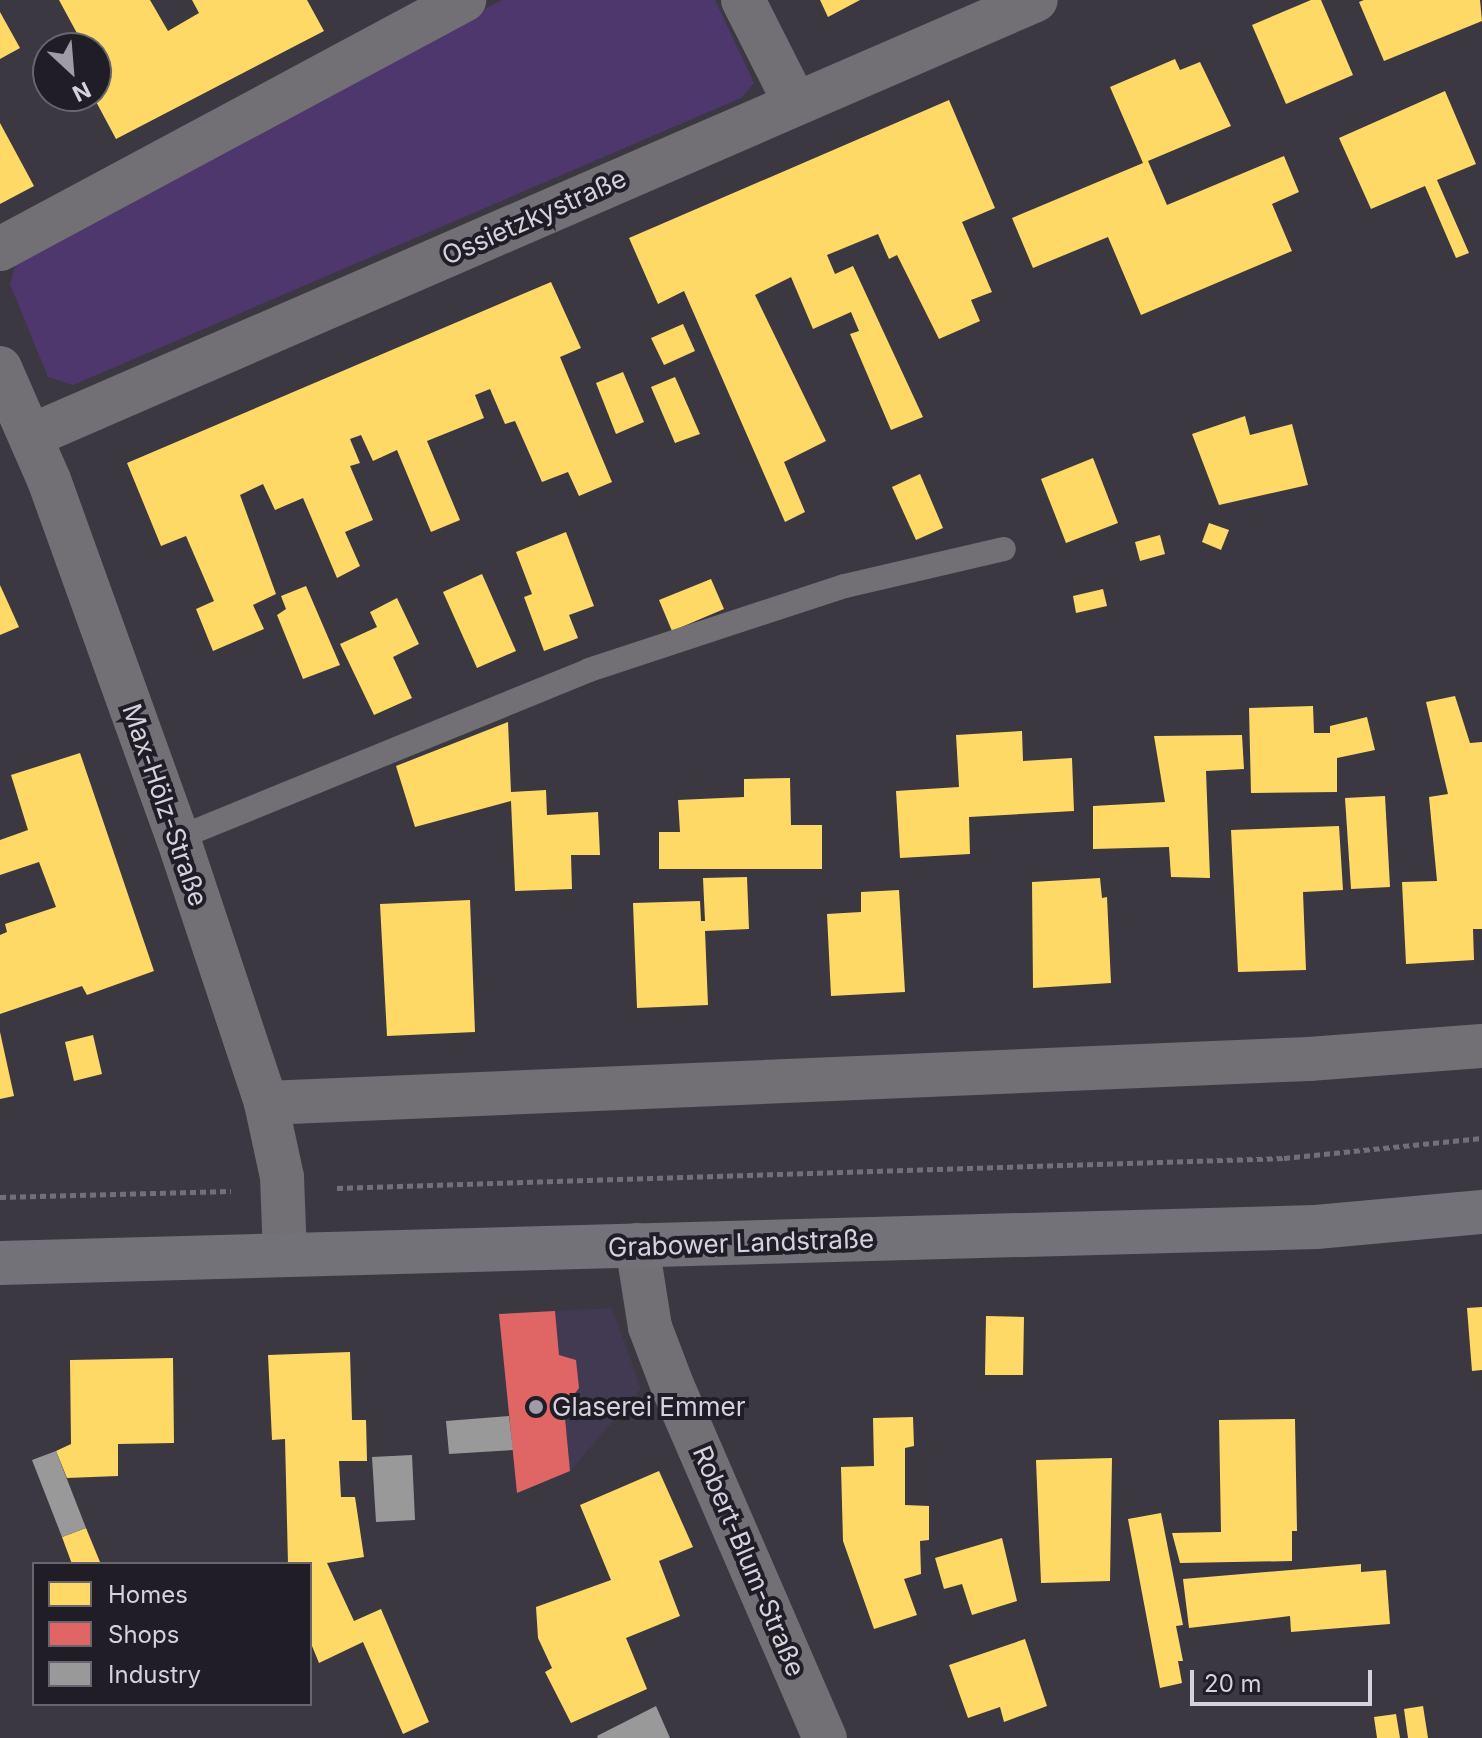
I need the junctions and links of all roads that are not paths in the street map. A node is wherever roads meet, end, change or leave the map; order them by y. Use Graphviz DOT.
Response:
graph roads {
  1 [pos="464,0"];
  2 [pos="743,0"];
  3 [pos="1036,0"];
  4 [pos="795,103"];
  5 [pos="0,249"];
  6 [pos="0,368"];
  7 [pos="33,435"];
  8 [pos="1004,549"];
  9 [pos="178,838"];
  10 [pos="1482,1046"];
  11 [pos="266,1103"];
  12 [pos="1482,1212"];
  13 [pos="637,1245"];
  14 [pos="285,1255"];
  15 [pos="0,1263"];
  16 [pos="825,1738"];
  1 -- 5 [label="street"];
  2 -- 4 [label="street"];
  3 -- 4 [label="street, Ossietzkystraße"];
  4 -- 7 [label="street, Ossietzkystraße"];
  6 -- 7 [label="street, Max-Hölz-Straße"];
  7 -- 9 [label="street, Max-Hölz-Straße"];
  8 -- 9 [label="lane"];
  9 -- 11 [label="street, Max-Hölz-Straße"];
  10 -- 11 [label="street"];
  11 -- 14 [label="street, Max-Hölz-Straße"];
  12 -- 13 [label="main road, Grabower Landstraße"];
  13 -- 14 [label="main road, Grabower Landstraße"];
  13 -- 16 [label="street, Robert-Blum-Straße"];
  14 -- 15 [label="main road, Grabower Landstraße"];
}
